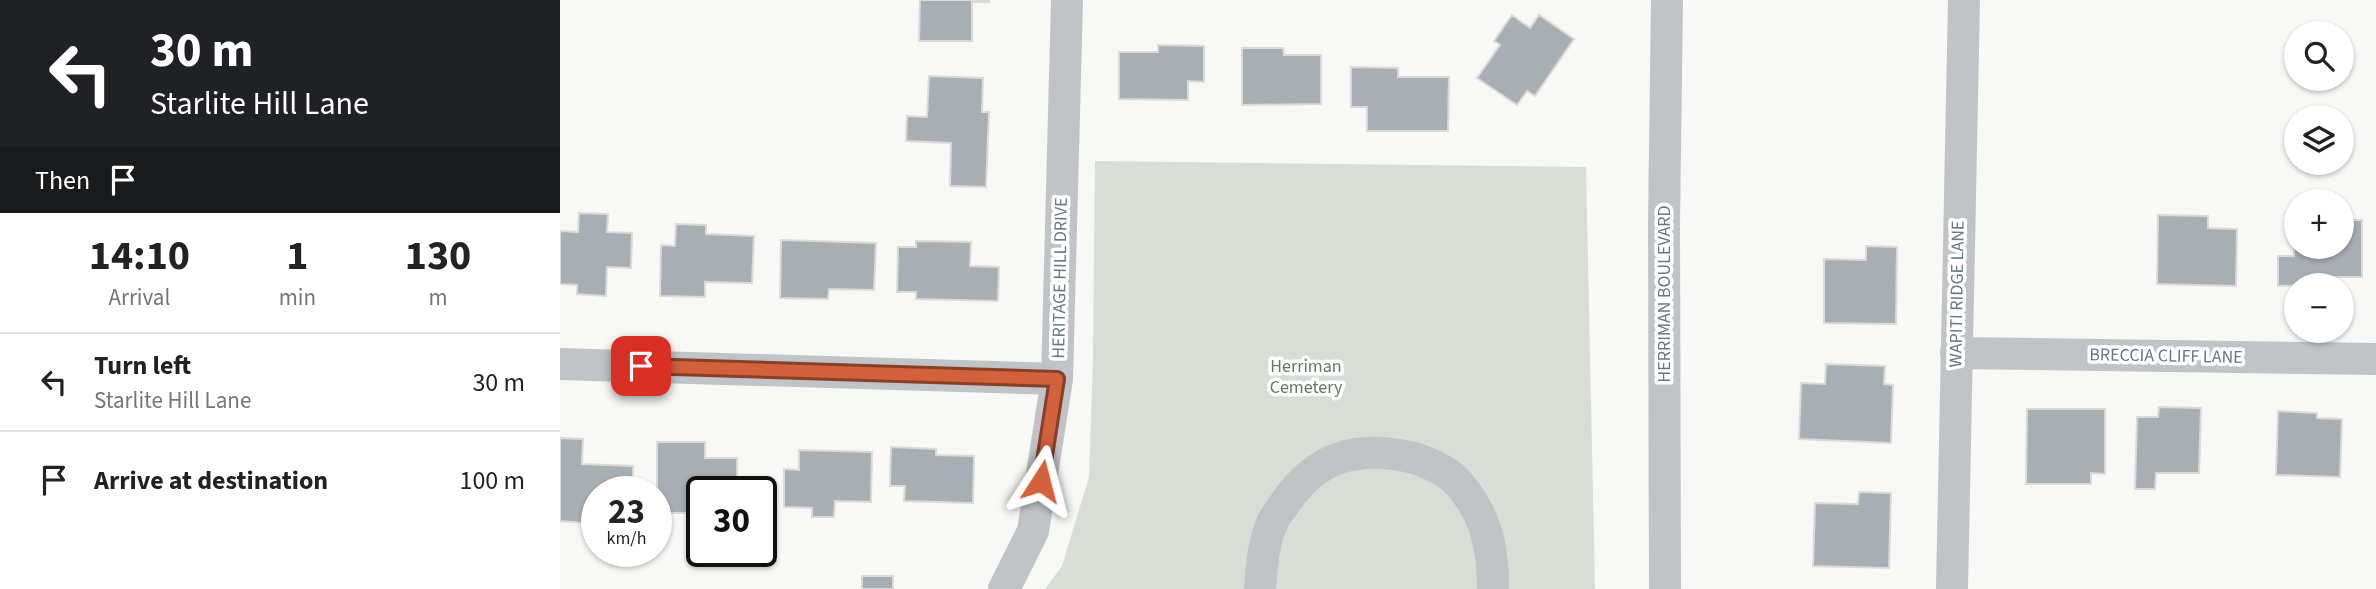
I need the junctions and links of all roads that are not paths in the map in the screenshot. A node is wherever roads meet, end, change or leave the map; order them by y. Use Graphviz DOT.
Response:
graph roads {
  1 [pos="1067,0"];
  2 [pos="1667,0"];
  3 [pos="1964,0"];
  4 [pos="1956,353"];
  5 [pos="2376,359"];
  6 [pos="560,364"];
  7 [pos="1057,379"];
  8 [pos="1004,589"];
  9 [pos="1260,589"];
  10 [pos="1493,589"];
  11 [pos="1665,589"];
  12 [pos="1952,589"];
  1 -- 7 [label="street, HERITAGE HILL DRIVE"];
  2 -- 11 [label="street, HERRIMAN BOULEVARD"];
  3 -- 4 [label="street, WAPITI RIDGE LANE"];
  4 -- 5 [label="street, BRECCIA CLIFF LANE"];
  4 -- 12 [label="street, WAPITI RIDGE LANE"];
  6 -- 7 [label="street"];
  7 -- 8 [label="street, HERITAGE HILL DRIVE"];
  9 -- 10 [label="street"];
}
